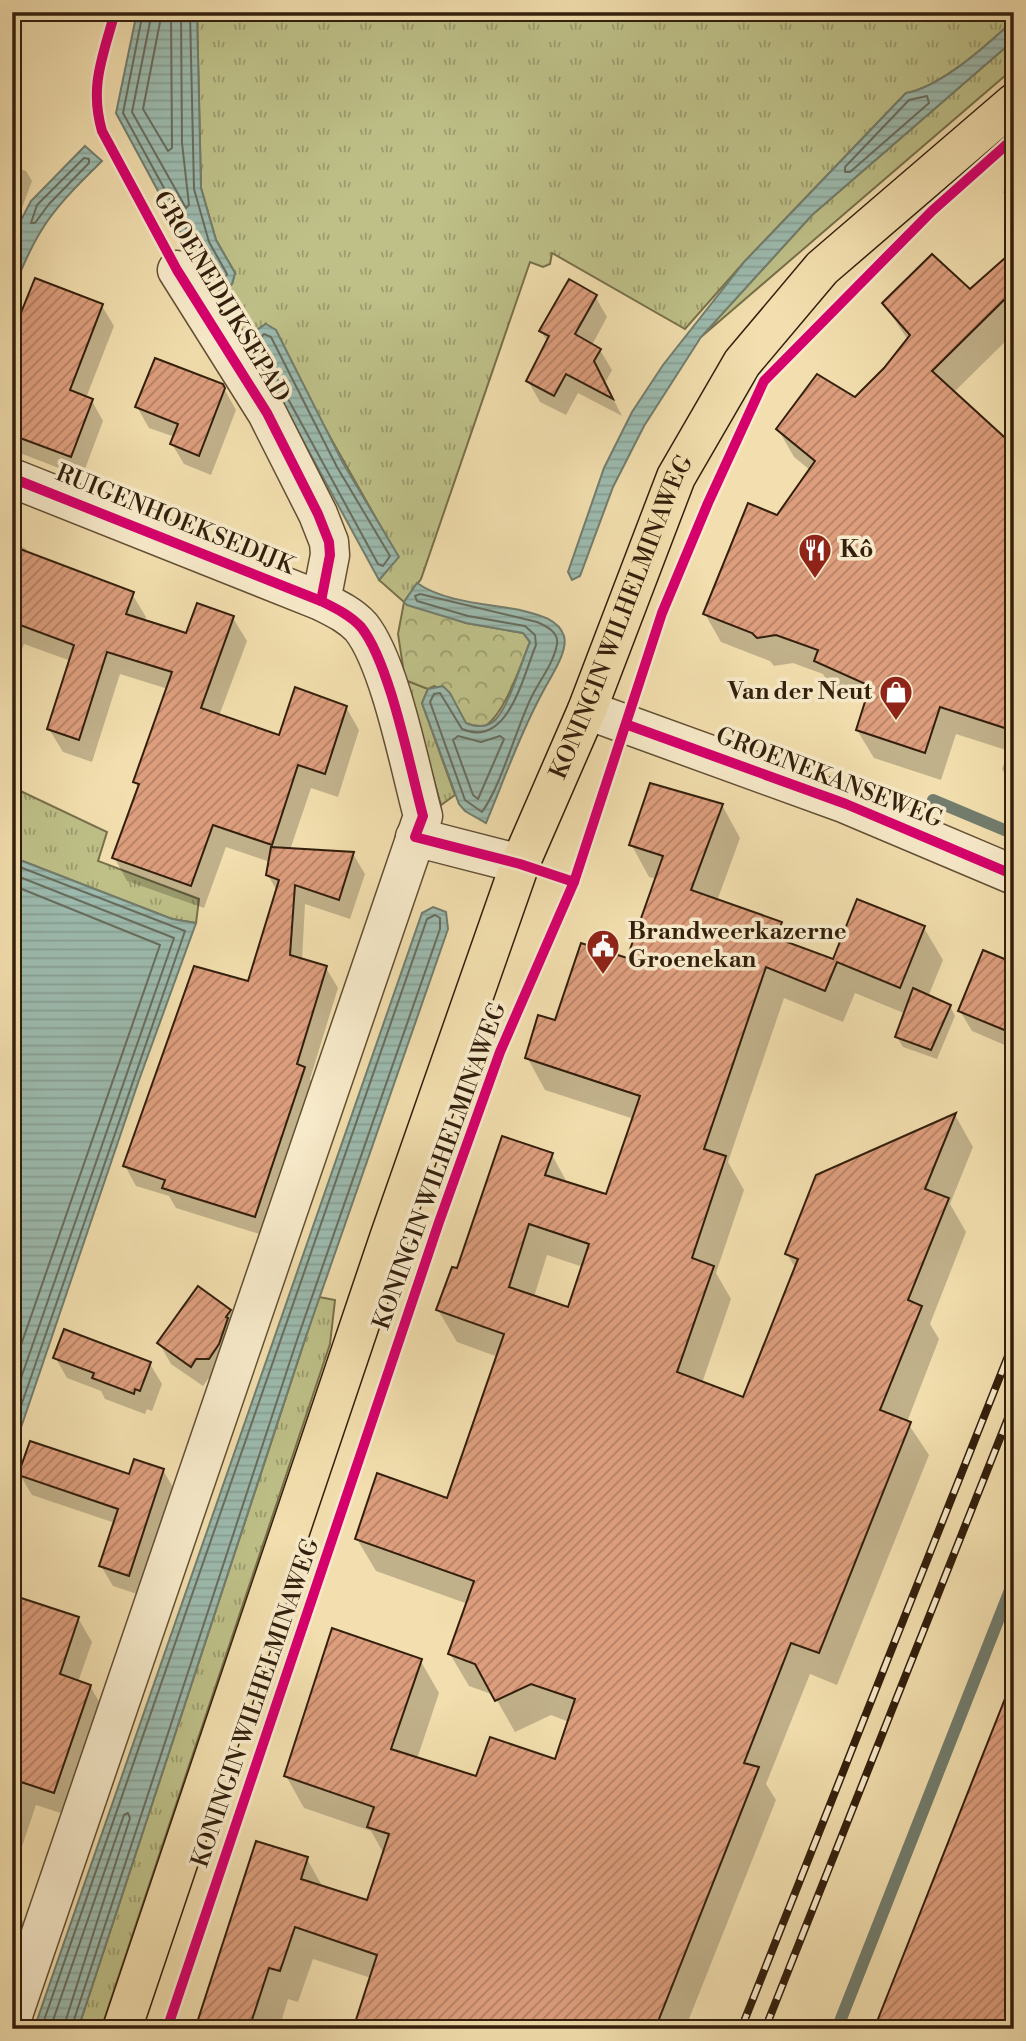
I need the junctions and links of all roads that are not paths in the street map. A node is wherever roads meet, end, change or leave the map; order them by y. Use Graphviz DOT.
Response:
graph roads {
  1 [pos="1014,103"];
  2 [pos="177,270"];
  3 [pos="12,478"];
  4 [pos="321,601"];
  5 [pos="587,710"];
  6 [pos="415,837"];
  7 [pos="520,864"];
  8 [pos="1014,875"];
  9 [pos="12,2018"];
  10 [pos="122,2029"];
  1 -- 5 [label="main road, KONINGIN WILHELMINAWEG"];
  2 -- 4 [label="street, GROENEDIJKSEPAD"];
  3 -- 4 [label="street, RUIGENHOEKSEDIJK"];
  4 -- 6 [label="street, RUIGENHOEKSEDIJK"];
  5 -- 7 [label="main road, KONINGIN WILHELMINAWEG"];
  5 -- 8 [label="street, GROENEKANSEWEG"];
  6 -- 7 [label="street"];
  6 -- 9 [label="street"];
  7 -- 10 [label="main road, KONINGIN WILHELMINAWEG"];
}
